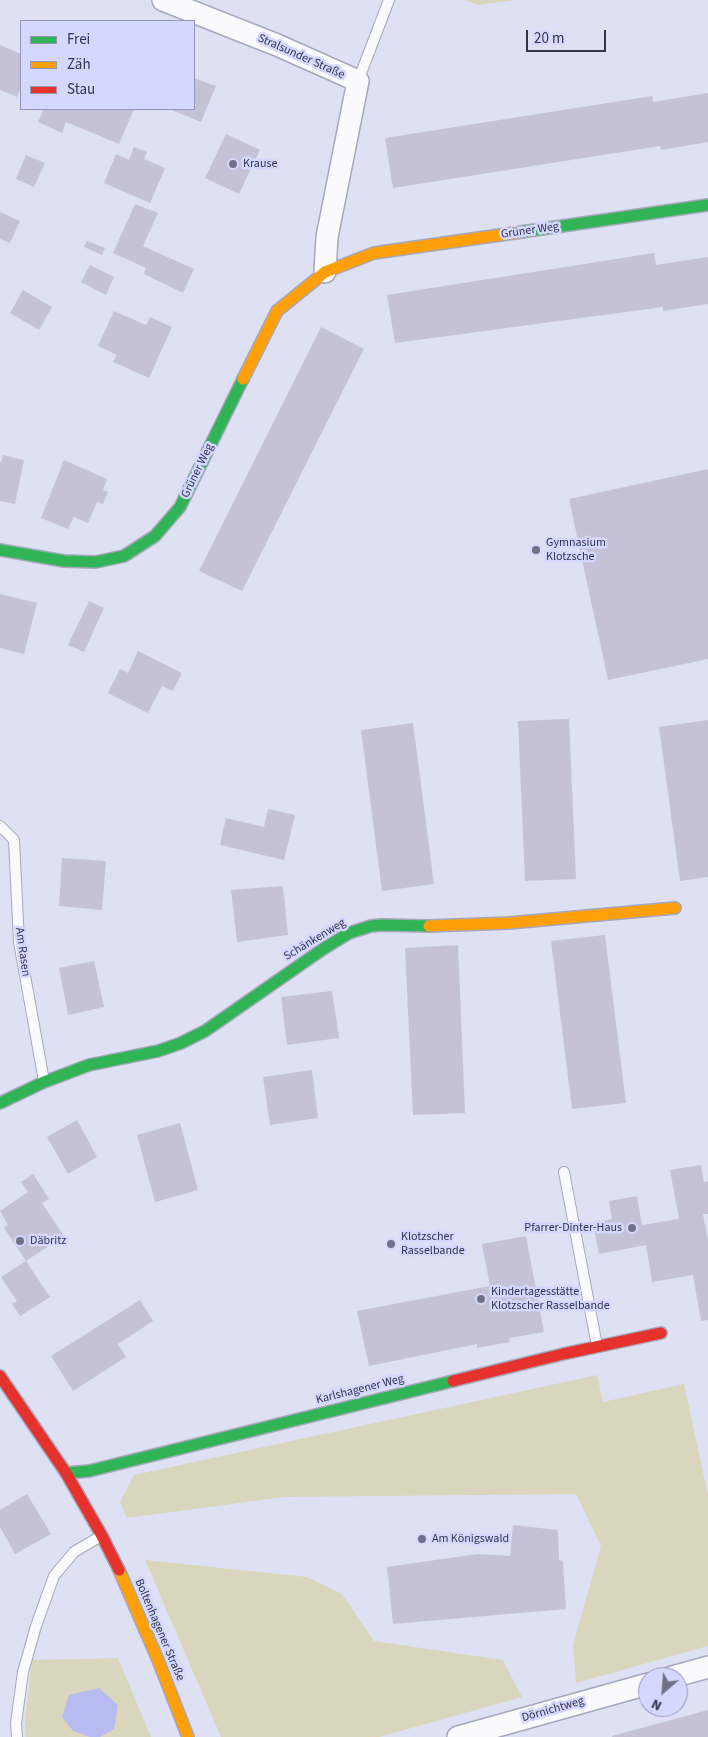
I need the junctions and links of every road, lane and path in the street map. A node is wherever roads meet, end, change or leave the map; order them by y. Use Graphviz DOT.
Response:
graph roads {
  1 [pos="163,0"];
  2 [pos="389,0"];
  3 [pos="358,81"];
  4 [pos="708,205"];
  5 [pos="325,272"];
  6 [pos="0,550"];
  7 [pos="0,826"];
  8 [pos="675,908"];
  9 [pos="44,1082"];
  10 [pos="0,1103"];
  11 [pos="564,1172"];
  12 [pos="661,1333"];
  13 [pos="597,1347"];
  14 [pos="3,1385"];
  15 [pos="66,1473"];
  16 [pos="102,1536"];
  17 [pos="708,1667"];
  18 [pos="688,1673"];
  19 [pos="638,1687"];
  20 [pos="17,1737"];
  21 [pos="188,1737"];
  22 [pos="458,1737"];
  1 -- 3 [label="street, Stralsunder Straße"];
  2 -- 3 [label="lane, Stralsunder Straße"];
  3 -- 5 [label="street"];
  4 -- 5 [label="street, Grüner Weg"];
  5 -- 6 [label="street, Grüner Weg"];
  7 -- 9 [label="lane, Am Rasen"];
  8 -- 9 [label="street, Schänkenweg"];
  9 -- 10 [label="street, Schänkenweg"];
  11 -- 13 [label="lane"];
  12 -- 13 [label="street, Karlshagener Weg"];
  13 -- 15 [label="street, Karlshagener Weg"];
  14 -- 15 [label="street, Boltenhagener Straße"];
  15 -- 16 [label="street, Boltenhagener Straße"];
  16 -- 20 [label="lane"];
  16 -- 21 [label="street, Boltenhagener Straße"];
  17 -- 18 [label="street"];
  19 -- 22 [label="street, Dörnichtweg"];
}
